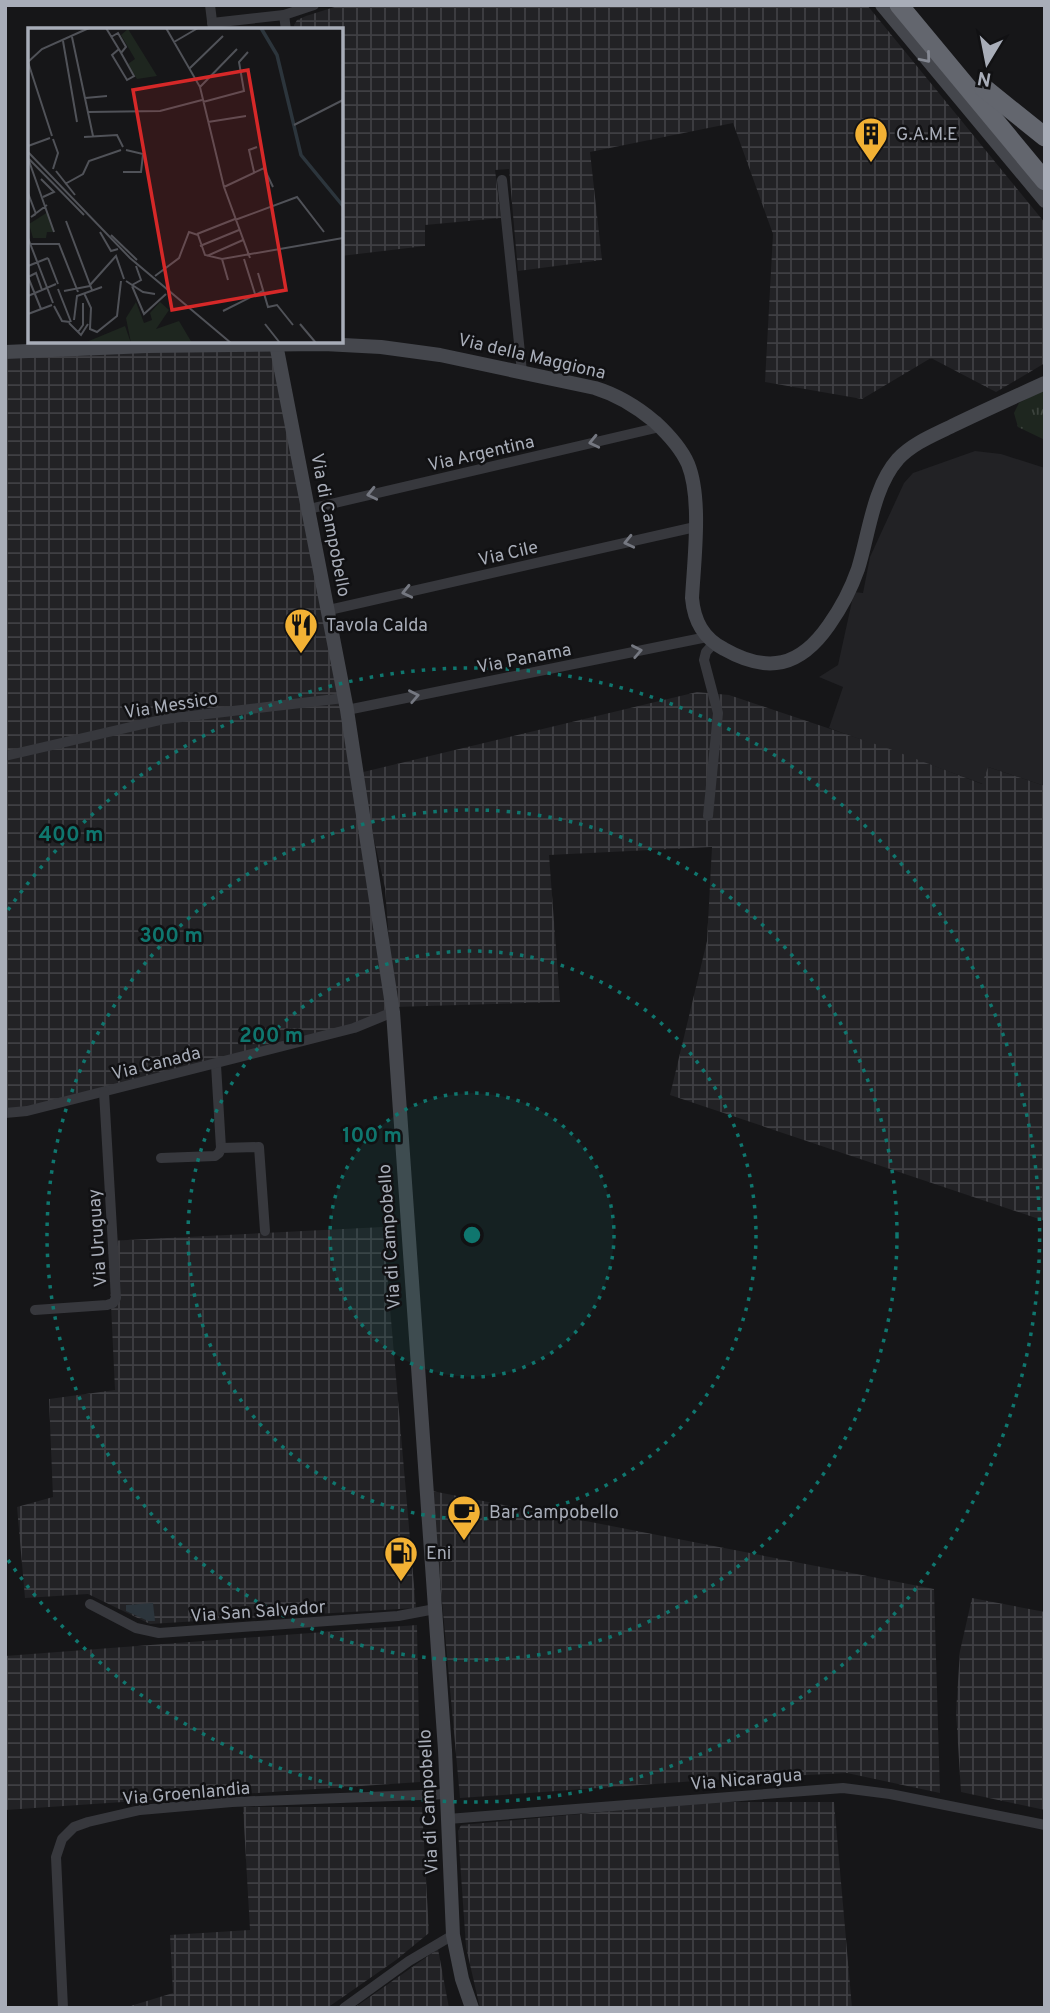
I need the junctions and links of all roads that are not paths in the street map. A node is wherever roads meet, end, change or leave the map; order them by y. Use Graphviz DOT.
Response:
graph roads {
  1 [pos="210,5"];
  2 [pos="314,5"];
  3 [pos="882,5"];
  4 [pos="899,5"];
  5 [pos="915,5"];
  6 [pos="284,15"];
  7 [pos="213,26"];
  8 [pos="286,28"];
  9 [pos="984,88"];
  10 [pos="1045,136"];
  11 [pos="1045,160"];
  12 [pos="502,180"];
  13 [pos="1045,181"];
  14 [pos="1045,201"];
  15 [pos="300,343"];
  16 [pos="336,343"];
  17 [pos="276,344"];
  18 [pos="5,352"];
  19 [pos="522,372"];
  20 [pos="1045,383"];
  21 [pos="660,427"];
  22 [pos="309,509"];
  23 [pos="695,527"];
  24 [pos="329,610"];
  25 [pos="710,640"];
  26 [pos="346,704"];
  27 [pos="5,755"];
  28 [pos="708,816"];
  29 [pos="393,1012"];
  30 [pos="216,1065"];
  31 [pos="104,1092"];
  32 [pos="5,1113"];
  33 [pos="220,1148"];
  34 [pos="161,1158"];
  35 [pos="265,1231"];
  36 [pos="36,1310"];
  37 [pos="90,1604"];
  38 [pos="435,1609"];
  39 [pos="447,1794"];
  40 [pos="448,1819"];
  41 [pos="1045,1825"];
  42 [pos="453,1936"];
  43 [pos="63,2008"];
  44 [pos="344,2008"];
  45 [pos="472,2008"];
  1 -- 7 [label="street"];
  2 -- 6 [label="street"];
  3 -- 14 [label="street, one-way"];
  4 -- 13 [label="highway"];
  5 -- 9 [label="highway"];
  6 -- 7 [label="street"];
  6 -- 8 [label="street"];
  9 -- 10 [label="highway"];
  9 -- 11 [label="highway"];
  12 -- 19 [label="street"];
  15 -- 17 [label="street, Via della Maggiona"];
  16 -- 19 [label="street, Via della Maggiona"];
  17 -- 18 [label="street, Via della Maggiona"];
  17 -- 22 [label="street, Via di Campobello"];
  19 -- 21 [label="street, Via della Maggiona"];
  20 -- 25 [label="street"];
  21 -- 22 [label="street, Via Argentina, one-way"];
  21 -- 23 [label="street, Via della Maggiona"];
  22 -- 24 [label="street, Via di Campobello"];
  23 -- 24 [label="street, Via Cile, one-way"];
  23 -- 25 [label="street, Via della Maggiona"];
  24 -- 26 [label="street, Via di Campobello"];
  26 -- 25 [label="street, Via Panama, one-way"];
  25 -- 28 [label="street"];
  26 -- 27 [label="street, Via Messico"];
  26 -- 29 [label="street, Via di Campobello"];
  29 -- 30 [label="street, Via Canada"];
  29 -- 38 [label="street, Via di Campobello"];
  30 -- 31 [label="street, Via Canada"];
  30 -- 33 [label="street"];
  31 -- 32 [label="street, Via Canada"];
  31 -- 36 [label="street, Via Uruguay"];
  33 -- 34 [label="street"];
  33 -- 35 [label="street"];
  37 -- 38 [label="street, Via San Salvador"];
  38 -- 39 [label="street, Via di Campobello"];
  39 -- 40 [label="street, Via di Campobello"];
  39 -- 43 [label="street, Via Groenlandia"];
  40 -- 41 [label="street, Via Nicaragua"];
  40 -- 42 [label="street, Via di Campobello"];
  42 -- 44 [label="street"];
  42 -- 45 [label="street, Via di Campobello"];
}
